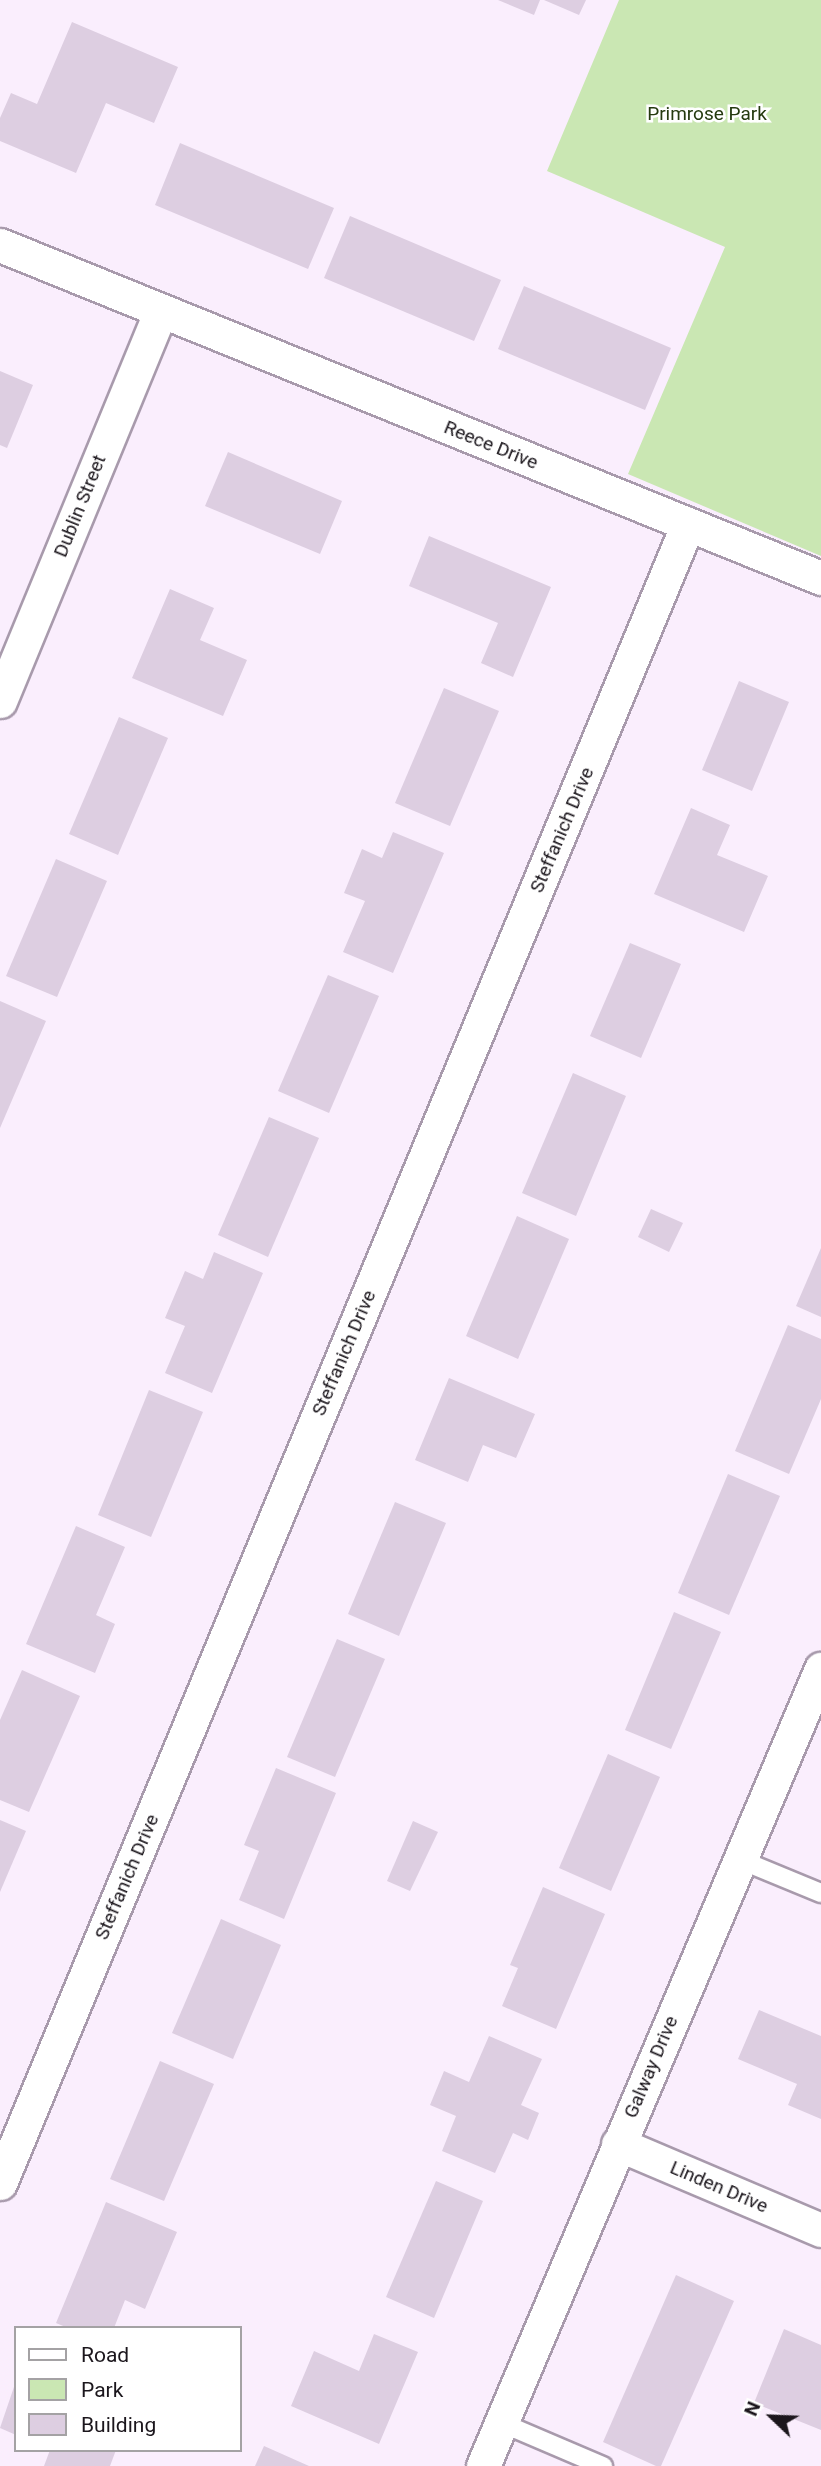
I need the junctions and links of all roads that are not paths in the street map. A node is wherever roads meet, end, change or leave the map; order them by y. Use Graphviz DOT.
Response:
graph roads {
  1 [pos="0,245"];
  2 [pos="160,312"];
  3 [pos="688,524"];
  4 [pos="821,578"];
  5 [pos="0,701"];
  6 [pos="821,1668"];
  7 [pos="741,1860"];
  8 [pos="821,1893"];
  9 [pos="618,2144"];
  10 [pos="0,2183"];
  11 [pos="821,2230"];
  12 [pos="502,2423"];
  13 [pos="483,2466"];
  14 [pos="603,2466"];
  1 -- 2 [label="street, Reece Drive"];
  2 -- 3 [label="street, Reece Drive"];
  2 -- 5 [label="street, Dublin Street"];
  3 -- 4 [label="street, Reece Drive"];
  3 -- 10 [label="street, Steffanich Drive"];
  6 -- 7 [label="street, Galway Drive"];
  7 -- 8 [label="lane"];
  7 -- 9 [label="street, Galway Drive"];
  9 -- 11 [label="street, Linden Drive"];
  9 -- 12 [label="street, Galway Drive"];
  12 -- 13 [label="street, Galway Drive"];
  12 -- 14 [label="lane"];
}
